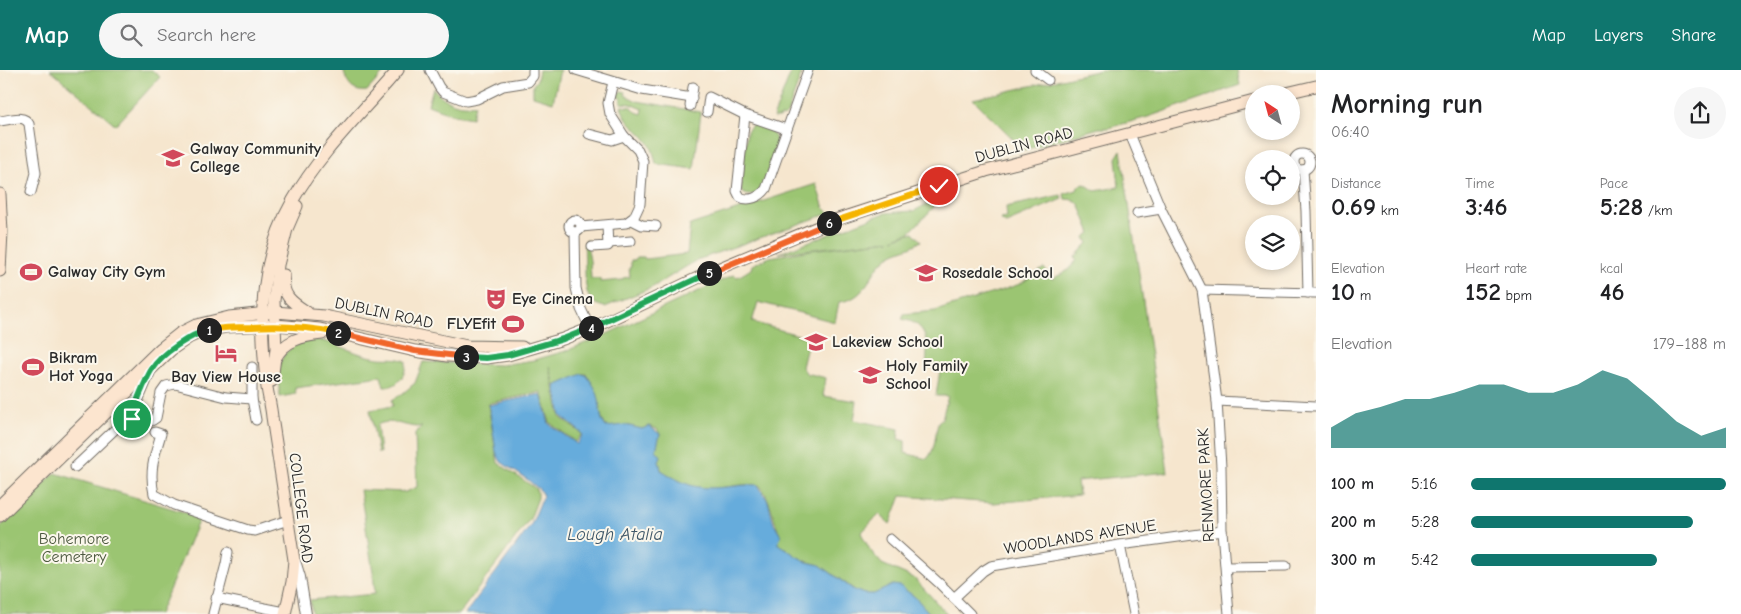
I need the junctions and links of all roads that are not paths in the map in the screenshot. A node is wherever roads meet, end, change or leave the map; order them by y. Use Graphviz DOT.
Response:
graph roads {
  1 [pos="398,70"];
  2 [pos="430,70"];
  3 [pos="533,70"];
  4 [pos="808,70"];
  5 [pos="1035,70"];
  6 [pos="573,72"];
  7 [pos="1048,80"];
  8 [pos="612,82"];
  9 [pos="1316,86"];
  10 [pos="693,87"];
  11 [pos="1300,90"];
  12 [pos="1245,102"];
  13 [pos="365,108"];
  14 [pos="707,112"];
  15 [pos="745,115"];
  16 [pos="0,121"];
  17 [pos="786,129"];
  18 [pos="589,134"];
  19 [pos="1130,134"];
  20 [pos="624,136"];
  21 [pos="1303,170"];
  22 [pos="31,192"];
  23 [pos="0,194"];
  24 [pos="297,207"];
  25 [pos="1161,209"];
  26 [pos="1137,213"];
  27 [pos="632,220"];
  28 [pos="607,226"];
  29 [pos="656,226"];
  30 [pos="631,241"];
  31 [pos="609,243"];
  32 [pos="592,247"];
  33 [pos="0,271"];
  34 [pos="1202,290"];
  35 [pos="1312,293"];
  36 [pos="261,312"];
  37 [pos="275,312"];
  38 [pos="309,314"];
  39 [pos="262,326"];
  40 [pos="276,326"];
  41 [pos="590,328"];
  42 [pos="339,333"];
  43 [pos="530,347"];
  44 [pos="274,361"];
  45 [pos="252,367"];
  46 [pos="152,368"];
  47 [pos="252,399"];
  48 [pos="1217,401"];
  49 [pos="271,406"];
  50 [pos="1316,406"];
  51 [pos="108,411"];
  52 [pos="132,419"];
  53 [pos="256,420"];
  54 [pos="155,432"];
  55 [pos="75,467"];
  56 [pos="0,506"];
  57 [pos="0,516"];
  58 [pos="288,520"];
  59 [pos="1222,531"];
  60 [pos="890,539"];
  61 [pos="1120,545"];
  62 [pos="228,552"];
  63 [pos="294,560"];
  64 [pos="1286,566"];
  65 [pos="1226,567"];
  66 [pos="216,598"];
  67 [pos="954,598"];
  68 [pos="286,613"];
  69 [pos="213,614"];
  70 [pos="306,614"];
  71 [pos="970,614"];
  72 [pos="1134,614"];
  73 [pos="1229,614"];
  1 -- 13 [label="main road"];
  2 -- 3 [label="street"];
  4 -- 17 [label="street"];
  5 -- 7 [label="street"];
  6 -- 8 [label="street"];
  8 -- 10 [label="street"];
  8 -- 20 [label="street"];
  9 -- 11 [label="main road"];
  12 -- 19 [label="main road, DUBLIN ROAD"];
  13 -- 24 [label="main road"];
  13 -- 36 [label="main road, COLLEGE ROAD"];
  14 -- 15 [label="street"];
  15 -- 17 [label="street"];
  15 -- 17 [label="street"];
  16 -- 22 [label="street"];
  18 -- 20 [label="street"];
  19 -- 25 [label="street, RENMORE PARK"];
  19 -- 41 [label="main road, DUBLIN ROAD"];
  20 -- 27 [label="street"];
  21 -- 35 [label="street"];
  23 -- 33 [label="main road"];
  24 -- 37 [label="main road, COLLEGE ROAD"];
  24 -- 38 [label="main road"];
  25 -- 26 [label="street"];
  25 -- 34 [label="street, RENMORE PARK"];
  27 -- 28 [label="street"];
  27 -- 29 [label="street"];
  28 -- 31 [label="street"];
  28 -- 41 [label="street"];
  30 -- 31 [label="street"];
  31 -- 32 [label="street"];
  34 -- 35 [label="street"];
  34 -- 48 [label="street, RENMORE PARK"];
  36 -- 37 [label="main road, DUBLIN ROAD"];
  36 -- 39 [label="main road, COLLEGE ROAD"];
  36 -- 56 [label="main road, DUBLIN ROAD"];
  37 -- 38 [label="main road, DUBLIN ROAD"];
  37 -- 40 [label="main road, COLLEGE ROAD"];
  38 -- 43 [label="main road, DUBLIN ROAD"];
  39 -- 40 [label="main road, DUBLIN ROAD"];
  39 -- 46 [label="main road, DUBLIN ROAD"];
  39 -- 49 [label="main road, COLLEGE ROAD"];
  40 -- 42 [label="main road, DUBLIN ROAD"];
  40 -- 44 [label="main road, COLLEGE ROAD"];
  41 -- 43 [label="main road, DUBLIN ROAD"];
  42 -- 43 [label="main road, DUBLIN ROAD"];
  42 -- 44 [label="main road"];
  44 -- 49 [label="main road, COLLEGE ROAD"];
  45 -- 47 [label="street"];
  46 -- 51 [label="main road, DUBLIN ROAD"];
  46 -- 52 [label="street"];
  47 -- 52 [label="street"];
  47 -- 53 [label="street"];
  48 -- 50 [label="street"];
  48 -- 59 [label="street, RENMORE PARK"];
  49 -- 58 [label="main road, COLLEGE ROAD"];
  51 -- 52 [label="street"];
  51 -- 57 [label="main road, DUBLIN ROAD"];
  52 -- 55 [label="street"];
  54 -- 58 [label="street"];
  58 -- 63 [label="main road, COLLEGE ROAD"];
  59 -- 61 [label="street, WOODLANDS AVENUE"];
  59 -- 65 [label="street, RENMORE PARK"];
  60 -- 67 [label="street"];
  61 -- 67 [label="street, WOODLANDS AVENUE"];
  61 -- 72 [label="street"];
  62 -- 66 [label="street"];
  63 -- 68 [label="main road, COLLEGE ROAD"];
  63 -- 70 [label="street"];
  64 -- 65 [label="street"];
  65 -- 73 [label="street, RENMORE PARK"];
  66 -- 68 [label="street"];
  66 -- 69 [label="street"];
  67 -- 71 [label="street"];
}
